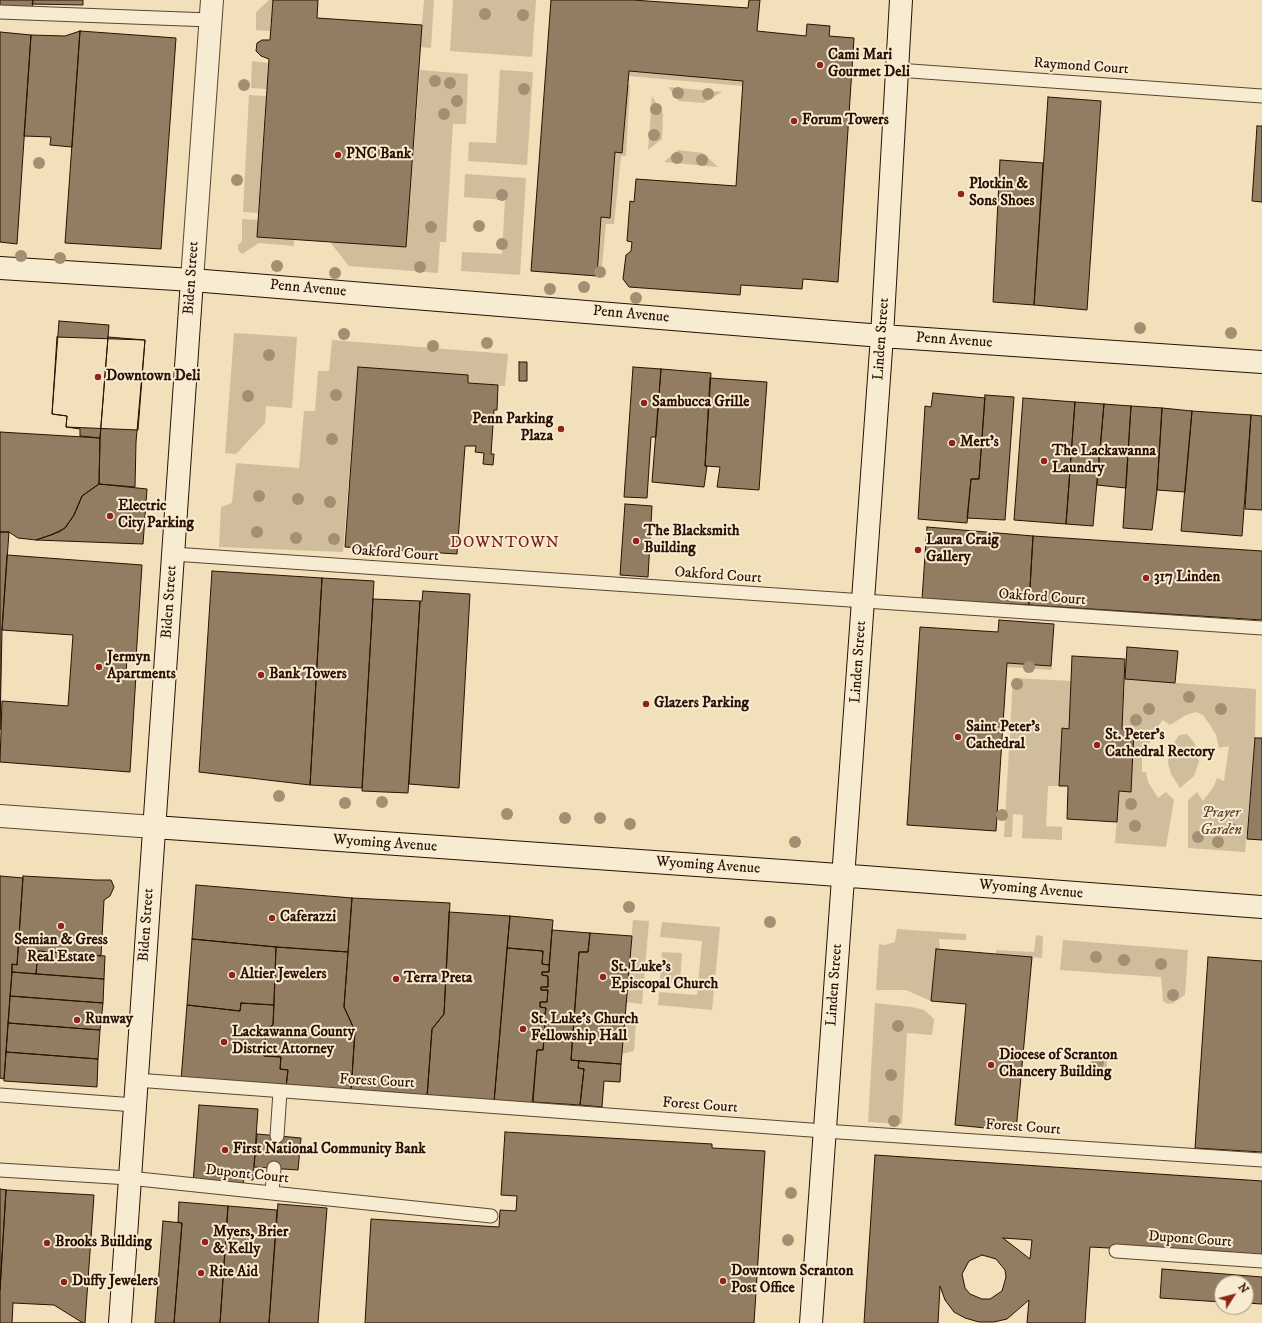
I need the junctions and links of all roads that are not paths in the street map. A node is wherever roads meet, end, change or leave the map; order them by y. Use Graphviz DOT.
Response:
graph roads {
  1 [pos="901,0"];
  2 [pos="211,10"];
  3 [pos="0,12"];
  4 [pos="897,70"];
  5 [pos="1262,96"];
  6 [pos="0,268"];
  7 [pos="192,280"];
  8 [pos="882,336"];
  9 [pos="1262,362"];
  10 [pos="173,554"];
  11 [pos="863,602"];
  12 [pos="1262,628"];
  13 [pos="0,816"];
  14 [pos="154,828"];
  15 [pos="843,875"];
  16 [pos="1262,907"];
  17 [pos="136,1080"];
  18 [pos="280,1092"];
  19 [pos="0,1095"];
  20 [pos="135,1105"];
  21 [pos="824,1131"];
  22 [pos="277,1136"];
  23 [pos="1262,1160"];
  24 [pos="274,1168"];
  25 [pos="0,1170"];
  26 [pos="129,1178"];
  27 [pos="272,1193"];
  28 [pos="491,1216"];
  29 [pos="1116,1251"];
  30 [pos="1262,1261"];
  31 [pos="120,1323"];
  32 [pos="811,1323"];
  1 -- 4 [label="main road, Linden Street"];
  2 -- 3 [label="lane"];
  2 -- 7 [label="main road, Biden Street"];
  4 -- 5 [label="lane, Raymond Court"];
  4 -- 8 [label="main road, Linden Street"];
  6 -- 7 [label="main road, Penn Avenue"];
  7 -- 8 [label="main road, Penn Avenue"];
  7 -- 10 [label="main road, Biden Street"];
  8 -- 9 [label="main road, Penn Avenue"];
  8 -- 11 [label="main road, Linden Street"];
  10 -- 11 [label="lane, Oakford Court"];
  10 -- 14 [label="main road, Biden Street"];
  11 -- 12 [label="lane, Oakford Court"];
  11 -- 15 [label="main road, Linden Street"];
  13 -- 14 [label="main road, Wyoming Avenue"];
  14 -- 15 [label="main road, Wyoming Avenue"];
  14 -- 17 [label="main road, Biden Street"];
  15 -- 16 [label="main road, Wyoming Avenue"];
  15 -- 21 [label="main road, Linden Street"];
  17 -- 18 [label="lane, Forest Court"];
  17 -- 20 [label="main road, Biden Street"];
  18 -- 21 [label="lane, Forest Court"];
  18 -- 22 [label="lane"];
  19 -- 20 [label="lane"];
  20 -- 26 [label="main road, Biden Street"];
  21 -- 23 [label="lane, Forest Court"];
  21 -- 32 [label="main road, Linden Street"];
  24 -- 27 [label="lane"];
  25 -- 26 [label="lane, Dupont Court"];
  26 -- 27 [label="lane, Dupont Court"];
  26 -- 31 [label="main road, Biden Street"];
  27 -- 28 [label="lane, Dupont Court"];
  29 -- 30 [label="lane, Dupont Court"];
}
